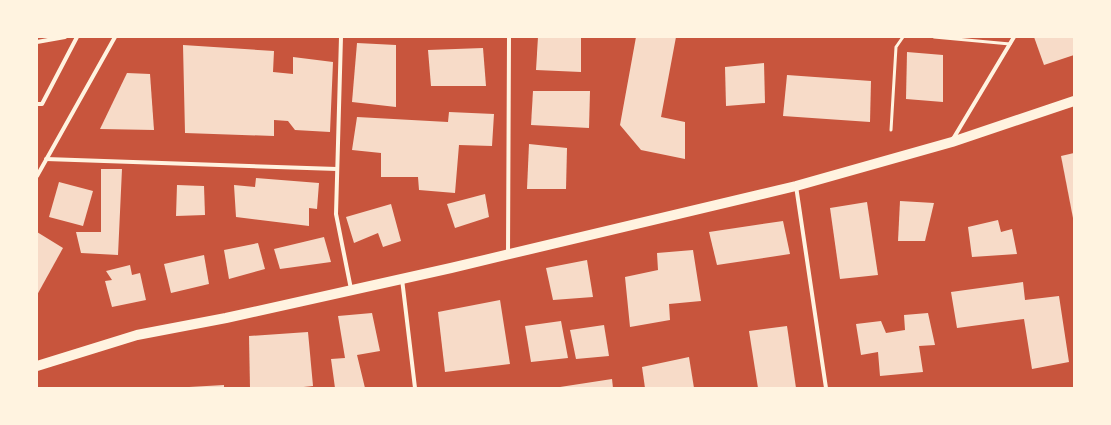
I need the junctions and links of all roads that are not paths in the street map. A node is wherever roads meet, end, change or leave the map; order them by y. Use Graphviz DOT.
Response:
graph roads {
  1 [pos="66,37"];
  2 [pos="77,37"];
  3 [pos="115,37"];
  4 [pos="341,37"];
  5 [pos="509,37"];
  6 [pos="903,37"];
  7 [pos="934,37"];
  8 [pos="1014,37"];
  9 [pos="37,42"];
  10 [pos="1010,44"];
  11 [pos="1074,101"];
  12 [pos="37,104"];
  13 [pos="891,130"];
  14 [pos="952,142"];
  15 [pos="46,159"];
  16 [pos="337,169"];
  17 [pos="37,176"];
  18 [pos="796,186"];
  19 [pos="508,255"];
  20 [pos="401,278"];
  21 [pos="352,291"];
  22 [pos="37,366"];
  23 [pos="415,388"];
  24 [pos="826,388"];
  1 -- 9 [label="street"];
  2 -- 12 [label="street"];
  3 -- 15 [label="street"];
  4 -- 16 [label="street"];
  5 -- 19 [label="street"];
  6 -- 13 [label="lane"];
  7 -- 10 [label="lane"];
  8 -- 10 [label="street"];
  10 -- 14 [label="street"];
  11 -- 14 [label="main road"];
  14 -- 18 [label="main road"];
  15 -- 16 [label="street"];
  15 -- 17 [label="street"];
  16 -- 21 [label="street"];
  18 -- 19 [label="main road"];
  18 -- 24 [label="street"];
  19 -- 20 [label="main road"];
  20 -- 21 [label="main road"];
  20 -- 23 [label="street"];
  21 -- 22 [label="main road"];
}
